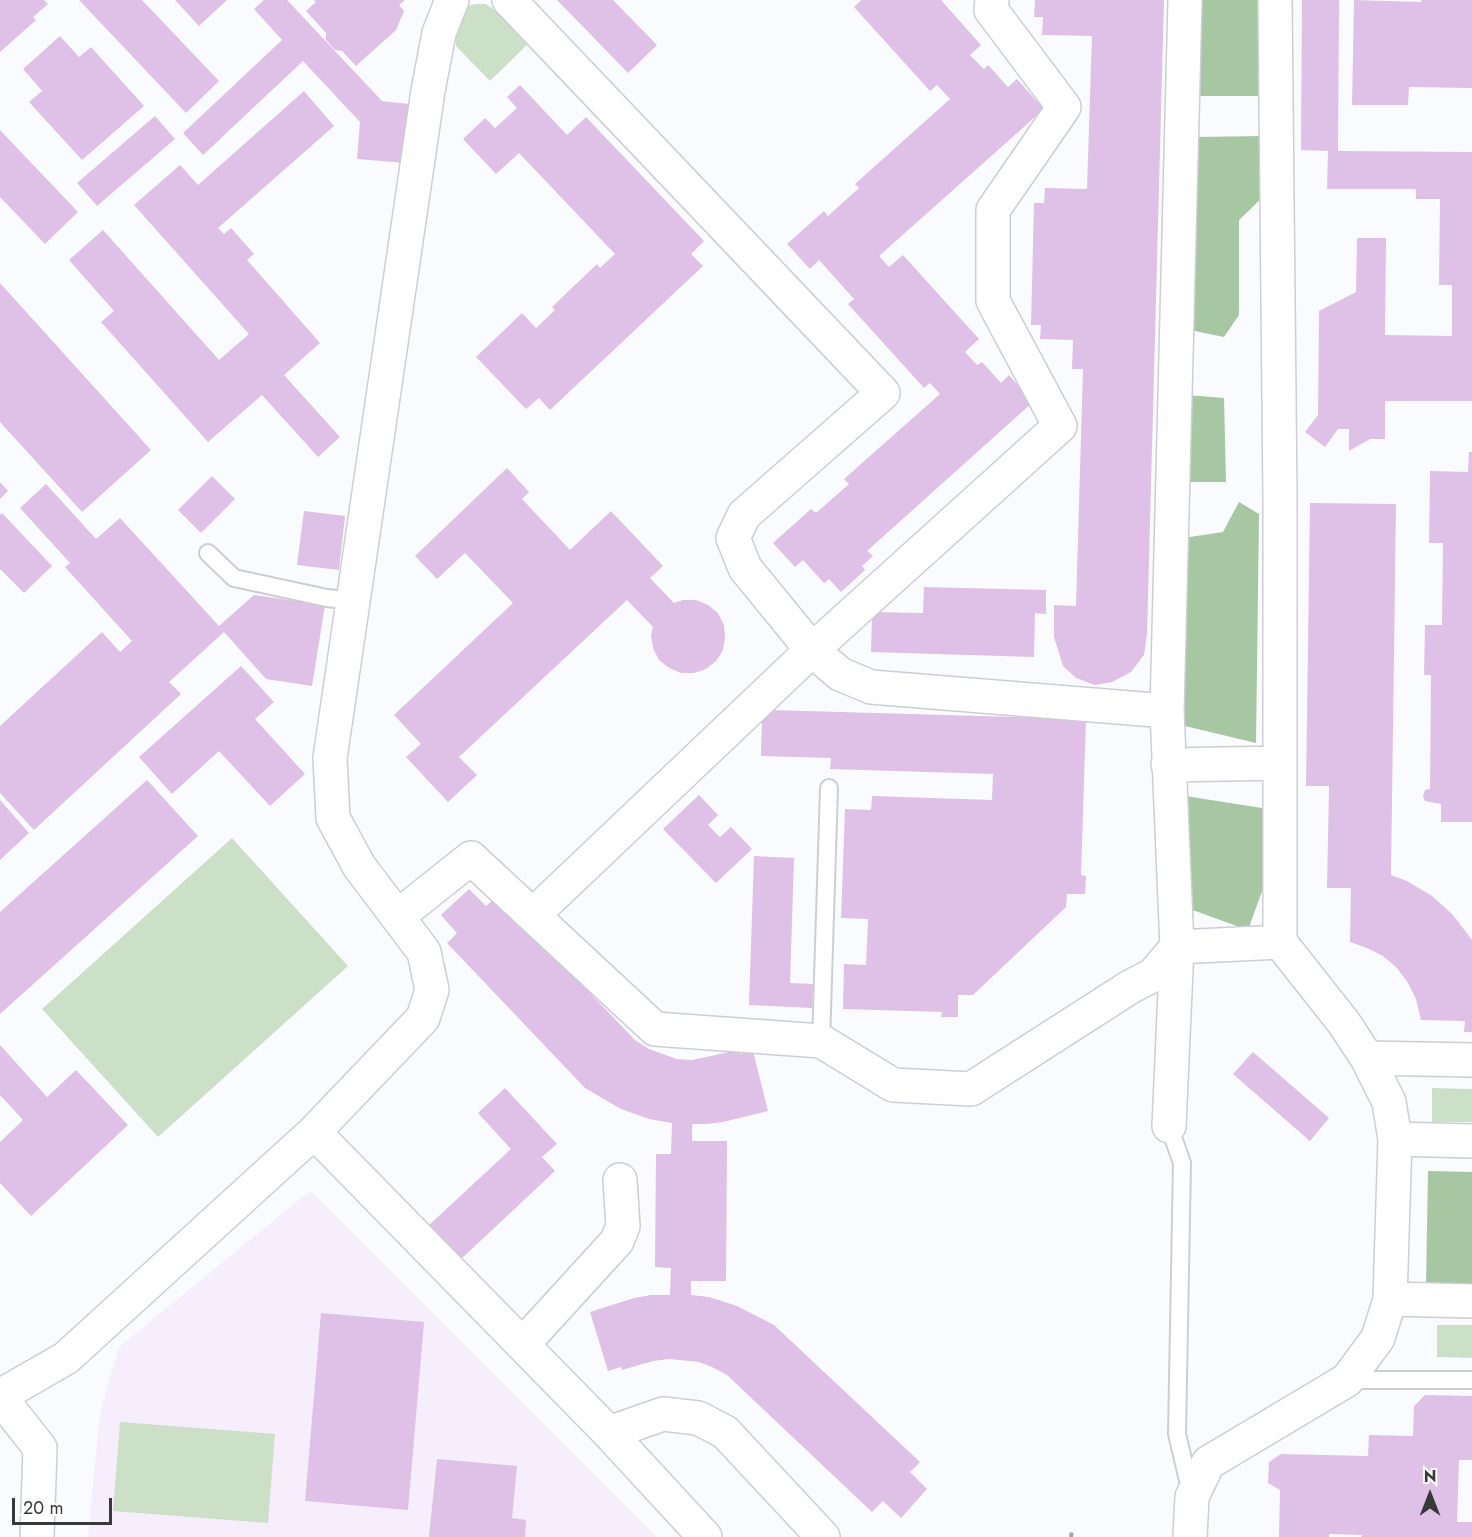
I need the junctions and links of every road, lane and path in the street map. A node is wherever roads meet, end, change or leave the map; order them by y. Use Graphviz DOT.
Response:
graph roads {
  1 [pos="452,0"];
  2 [pos="509,0"];
  3 [pos="992,0"];
  4 [pos="1185,0"];
  5 [pos="1275,0"];
  6 [pos="208,553"];
  7 [pos="354,601"];
  8 [pos="812,650"];
  9 [pos="1167,711"];
  10 [pos="1280,763"];
  11 [pos="1168,765"];
  12 [pos="829,788"];
  13 [pos="533,915"];
  14 [pos="398,916"];
  15 [pos="1280,942"];
  16 [pos="1177,947"];
  17 [pos="821,1041"];
  18 [pos="1367,1058"];
  19 [pos="1472,1060"];
  20 [pos="1169,1126"];
  21 [pos="314,1132"];
  22 [pos="1395,1139"];
  23 [pos="1472,1141"];
  24 [pos="621,1180"];
  25 [pos="1390,1299"];
  26 [pos="1472,1301"];
  27 [pos="523,1344"];
  28 [pos="1347,1380"];
  29 [pos="1472,1380"];
  30 [pos="0,1397"];
  31 [pos="609,1433"];
  32 [pos="1192,1497"];
  33 [pos="1072,1530"];
  34 [pos="37,1537"];
  35 [pos="705,1537"];
  36 [pos="823,1537"];
  37 [pos="1071,1537"];
  38 [pos="1190,1537"];
  1 -- 7 [label="street"];
  2 -- 8 [label="street"];
  3 -- 8 [label="street"];
  4 -- 9 [label="street"];
  5 -- 10 [label="street"];
  6 -- 7 [label="lane"];
  7 -- 14 [label="street"];
  8 -- 9 [label="street"];
  8 -- 13 [label="street"];
  9 -- 11 [label="street"];
  10 -- 11 [label="street"];
  10 -- 15 [label="street"];
  11 -- 16 [label="street"];
  12 -- 17 [label="lane"];
  13 -- 14 [label="street"];
  13 -- 17 [label="street"];
  14 -- 21 [label="street"];
  15 -- 16 [label="street"];
  15 -- 18 [label="street"];
  16 -- 17 [label="street"];
  16 -- 20 [label="street"];
  18 -- 19 [label="street"];
  18 -- 22 [label="street"];
  20 -- 32 [label="lane"];
  21 -- 27 [label="street"];
  21 -- 30 [label="street"];
  22 -- 23 [label="street"];
  22 -- 25 [label="street"];
  24 -- 27 [label="street"];
  25 -- 26 [label="street"];
  25 -- 28 [label="street"];
  27 -- 31 [label="street"];
  28 -- 29 [label="lane"];
  28 -- 32 [label="street"];
  30 -- 34 [label="street"];
  31 -- 35 [label="street"];
  31 -- 36 [label="street"];
  32 -- 38 [label="street"];
  33 -- 37 [label="path"];
}
